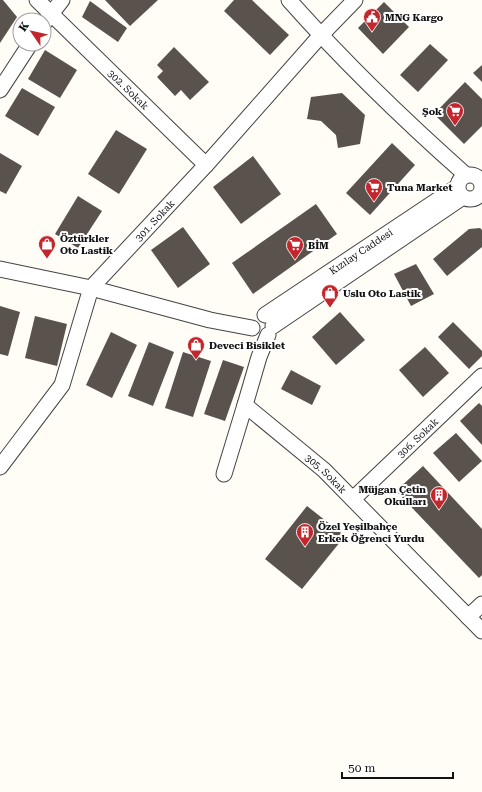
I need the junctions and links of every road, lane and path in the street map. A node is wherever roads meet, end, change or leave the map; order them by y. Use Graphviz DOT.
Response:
graph roads {
  1 [pos="37,0"];
  2 [pos="62,0"];
  3 [pos="69,0"];
  4 [pos="289,0"];
  5 [pos="355,0"];
  6 [pos="43,12"];
  7 [pos="52,13"];
  8 [pos="52,15"];
  9 [pos="52,24"];
  10 [pos="321,36"];
  11 [pos="25,52"];
  12 [pos="0,90"];
  13 [pos="206,165"];
  14 [pos="473,186"];
  15 [pos="0,269"];
  16 [pos="92,288"];
  17 [pos="261,326"];
  18 [pos="482,376"];
  19 [pos="245,405"];
  20 [pos="0,467"];
  21 [pos="224,474"];
  22 [pos="353,499"];
  23 [pos="482,604"];
  24 [pos="468,617"];
  25 [pos="482,631"];
  1 -- 6 [label="street, 302. Sokak"];
  2 -- 7 [label="street"];
  3 -- 8 [label="street"];
  4 -- 10 [label="street"];
  5 -- 10 [label="street, 301. Sokak"];
  9 -- 13 [label="street, 302. Sokak"];
  10 -- 13 [label="street, 301. Sokak"];
  10 -- 14 [label="street"];
  11 -- 12 [label="street"];
  13 -- 16 [label="street, 301. Sokak"];
  14 -- 17 [label="street, Kızılay Caddesi"];
  15 -- 16 [label="street"];
  16 -- 17 [label="street"];
  16 -- 20 [label="street, 301. Sokak"];
  17 -- 19 [label="street"];
  18 -- 22 [label="street, 306. Sokak"];
  19 -- 21 [label="street"];
  19 -- 22 [label="street, 305. Sokak"];
  22 -- 24 [label="street, 305. Sokak"];
  23 -- 24 [label="street"];
  24 -- 25 [label="street, 305. Sokak"];
}
